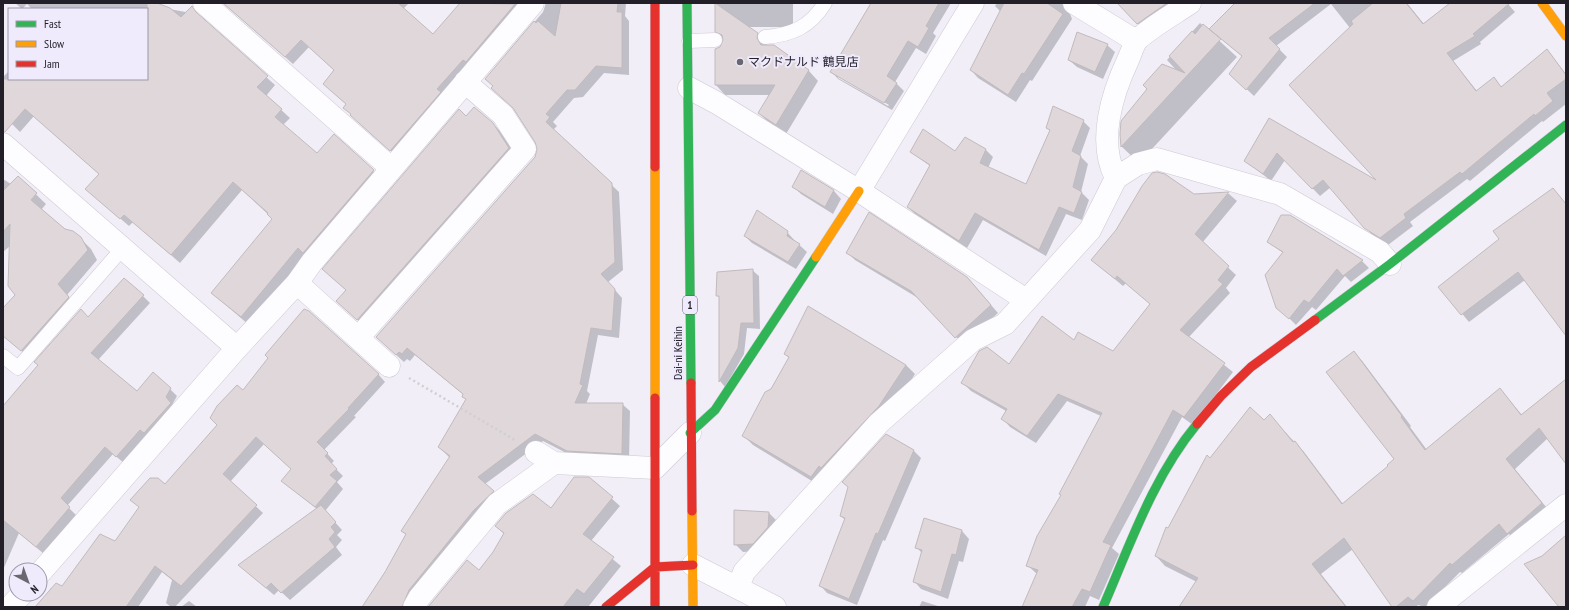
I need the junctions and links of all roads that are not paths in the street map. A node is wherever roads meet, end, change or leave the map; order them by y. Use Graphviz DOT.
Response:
graph roads {
  1 [pos="204,3"];
  2 [pos="533,3"];
  3 [pos="655,3"];
  4 [pos="687,3"];
  5 [pos="824,3"];
  6 [pos="973,3"];
  7 [pos="1074,3"];
  8 [pos="1190,3"];
  9 [pos="1542,3"];
  10 [pos="1566,36"];
  11 [pos="765,37"];
  12 [pos="715,40"];
  13 [pos="689,41"];
  14 [pos="1136,41"];
  15 [pos="465,82"];
  16 [pos="689,88"];
  17 [pos="1566,125"];
  18 [pos="3,144"];
  19 [pos="391,168"];
  20 [pos="1116,178"];
  21 [pos="859,191"];
  22 [pos="122,249"];
  23 [pos="1390,264"];
  24 [pos="298,283"];
  25 [pos="1026,300"];
  26 [pos="358,338"];
  27 [pos="237,348"];
  28 [pos="3,356"];
  29 [pos="389,366"];
  30 [pos="690,433"];
  31 [pos="655,468"];
  32 [pos="1566,505"];
  33 [pos="48,564"];
  34 [pos="693,565"];
  35 [pos="655,567"];
  36 [pos="738,588"];
  37 [pos="414,607"];
  38 [pos="606,607"];
  39 [pos="655,607"];
  40 [pos="693,607"];
  41 [pos="775,607"];
  42 [pos="1103,607"];
  43 [pos="1438,607"];
  1 -- 19 [label="street"];
  2 -- 15 [label="street"];
  3 -- 31 [label="main road, Dai-ni Keihin"];
  4 -- 13 [label="main road, Dai-ni Keihin / 1"];
  5 -- 11 [label="lane"];
  6 -- 21 [label="street"];
  7 -- 14 [label="street"];
  8 -- 14 [label="street"];
  9 -- 10 [label="main road"];
  12 -- 13 [label="lane"];
  13 -- 16 [label="main road, Dai-ni Keihin / 1"];
  14 -- 20 [label="street"];
  15 -- 19 [label="street"];
  15 -- 26 [label="street"];
  16 -- 21 [label="street"];
  16 -- 30 [label="main road, Dai-ni Keihin / 1"];
  17 -- 23 [label="main road"];
  18 -- 22 [label="street"];
  19 -- 24 [label="street"];
  20 -- 23 [label="street"];
  20 -- 25 [label="street"];
  21 -- 25 [label="street"];
  21 -- 30 [label="main road"];
  22 -- 27 [label="street"];
  22 -- 28 [label="lane"];
  23 -- 42 [label="main road"];
  24 -- 26 [label="street"];
  24 -- 27 [label="street"];
  25 -- 36 [label="street"];
  26 -- 29 [label="street"];
  27 -- 33 [label="street"];
  30 -- 31 [label="street"];
  30 -- 34 [label="main road, Dai-ni Keihin / 1"];
  31 -- 35 [label="main road, Dai-ni Keihin"];
  31 -- 37 [label="street"];
  32 -- 43 [label="street"];
  34 -- 35 [label="main road"];
  34 -- 36 [label="street"];
  34 -- 40 [label="main road, Dai-ni Keihin / 1"];
  35 -- 38 [label="main road"];
  35 -- 39 [label="main road, Dai-ni Keihin"];
  36 -- 41 [label="street"];
}
